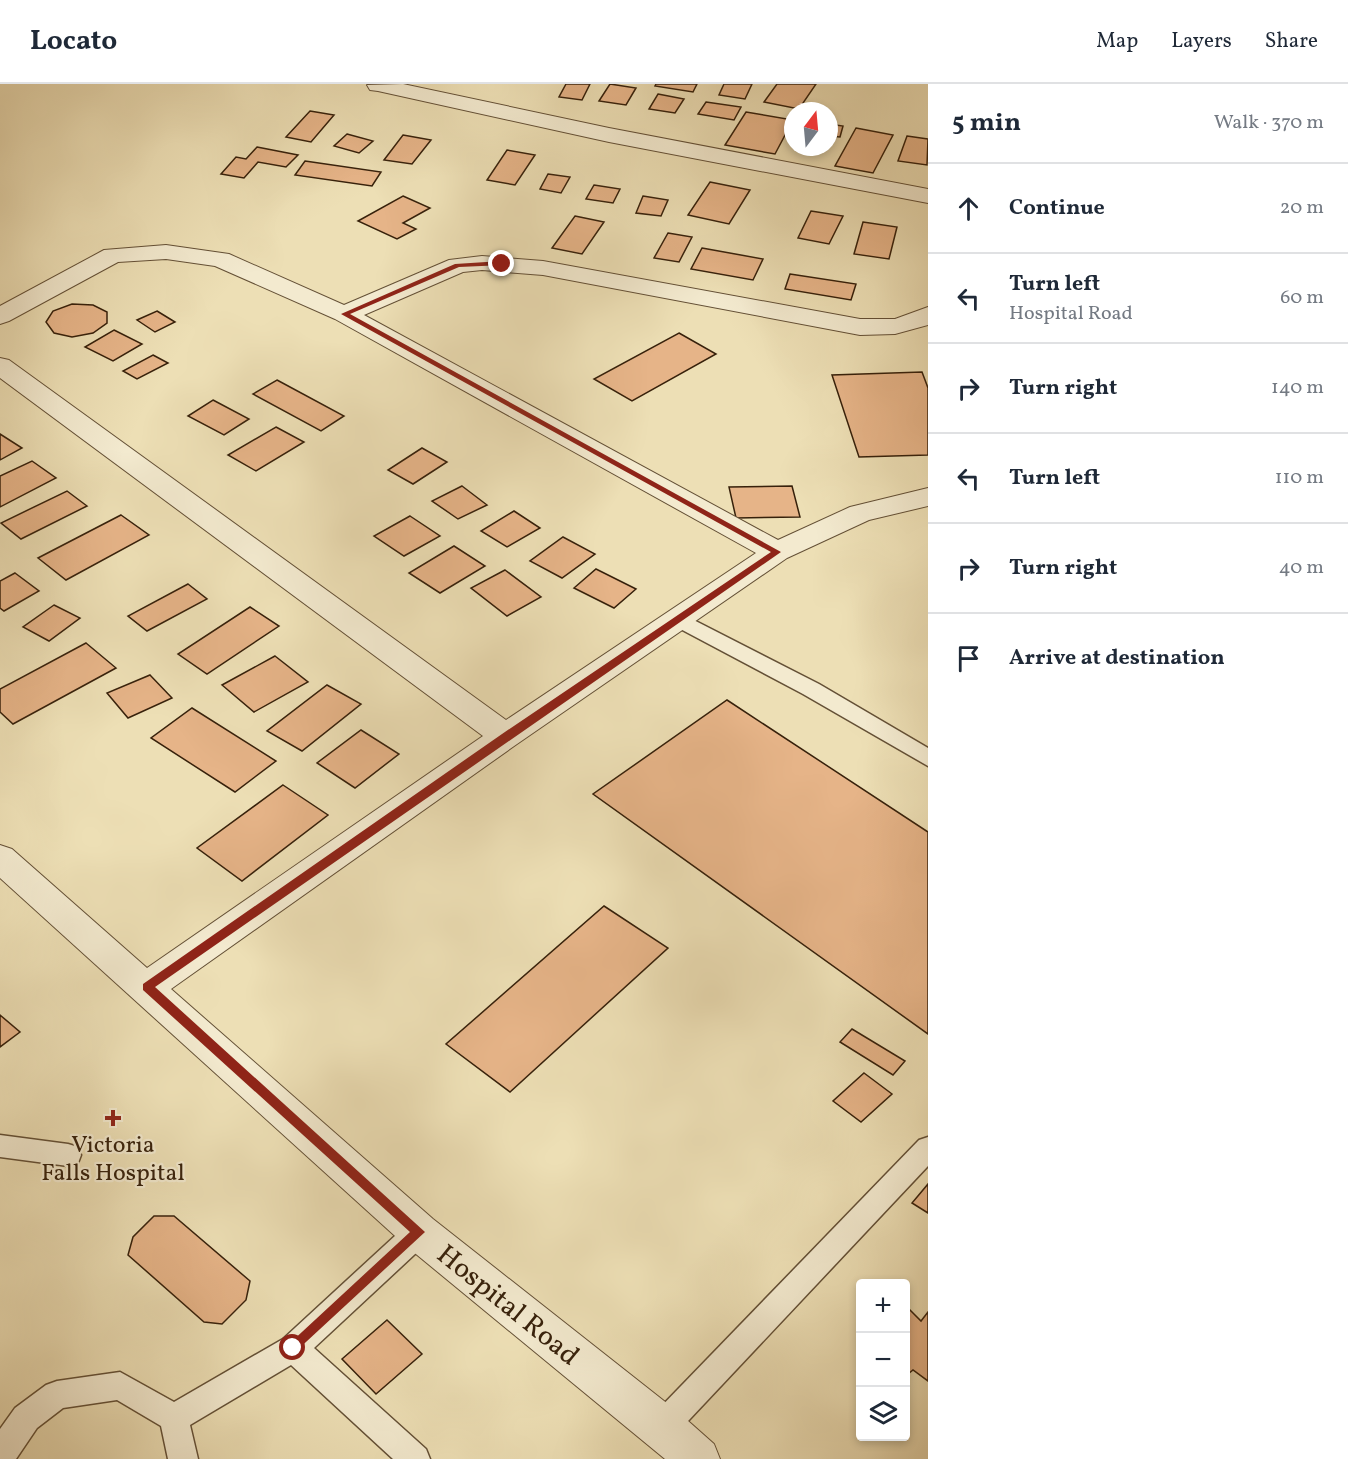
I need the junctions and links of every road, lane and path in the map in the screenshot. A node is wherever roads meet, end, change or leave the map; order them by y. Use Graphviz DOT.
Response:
graph roads {
  1 [pos="380,84"];
  2 [pos="928,196"];
  3 [pos="344,314"];
  4 [pos="928,315"];
  5 [pos="0,316"];
  6 [pos="0,366"];
  7 [pos="928,497"];
  8 [pos="777,552"];
  9 [pos="678,619"];
  10 [pos="506,736"];
  11 [pos="928,758"];
  12 [pos="0,858"];
  13 [pos="147,987"];
  14 [pos="0,1146"];
  15 [pos="928,1148"];
  16 [pos="68,1155"];
  17 [pos="419,1232"];
  18 [pos="293,1348"];
  19 [pos="174,1419"];
  20 [pos="662,1427"];
  21 [pos="1,1454"];
  22 [pos="183,1459"];
  23 [pos="415,1459"];
  24 [pos="698,1459"];
  1 -- 2 [label="street"];
  3 -- 4 [label="street"];
  3 -- 5 [label="street"];
  3 -- 8 [label="street"];
  6 -- 10 [label="street"];
  7 -- 8 [label="street"];
  8 -- 9 [label="street"];
  9 -- 10 [label="street"];
  9 -- 11 [label="lane"];
  10 -- 13 [label="street"];
  12 -- 13 [label="street, Hospital Road"];
  13 -- 17 [label="street, Hospital Road"];
  14 -- 16 [label="lane"];
  15 -- 20 [label="lane"];
  17 -- 18 [label="lane"];
  17 -- 20 [label="street, Hospital Road"];
  18 -- 19 [label="lane"];
  18 -- 23 [label="lane"];
  19 -- 21 [label="lane"];
  19 -- 22 [label="lane"];
  20 -- 24 [label="street, Hospital Road"];
}
